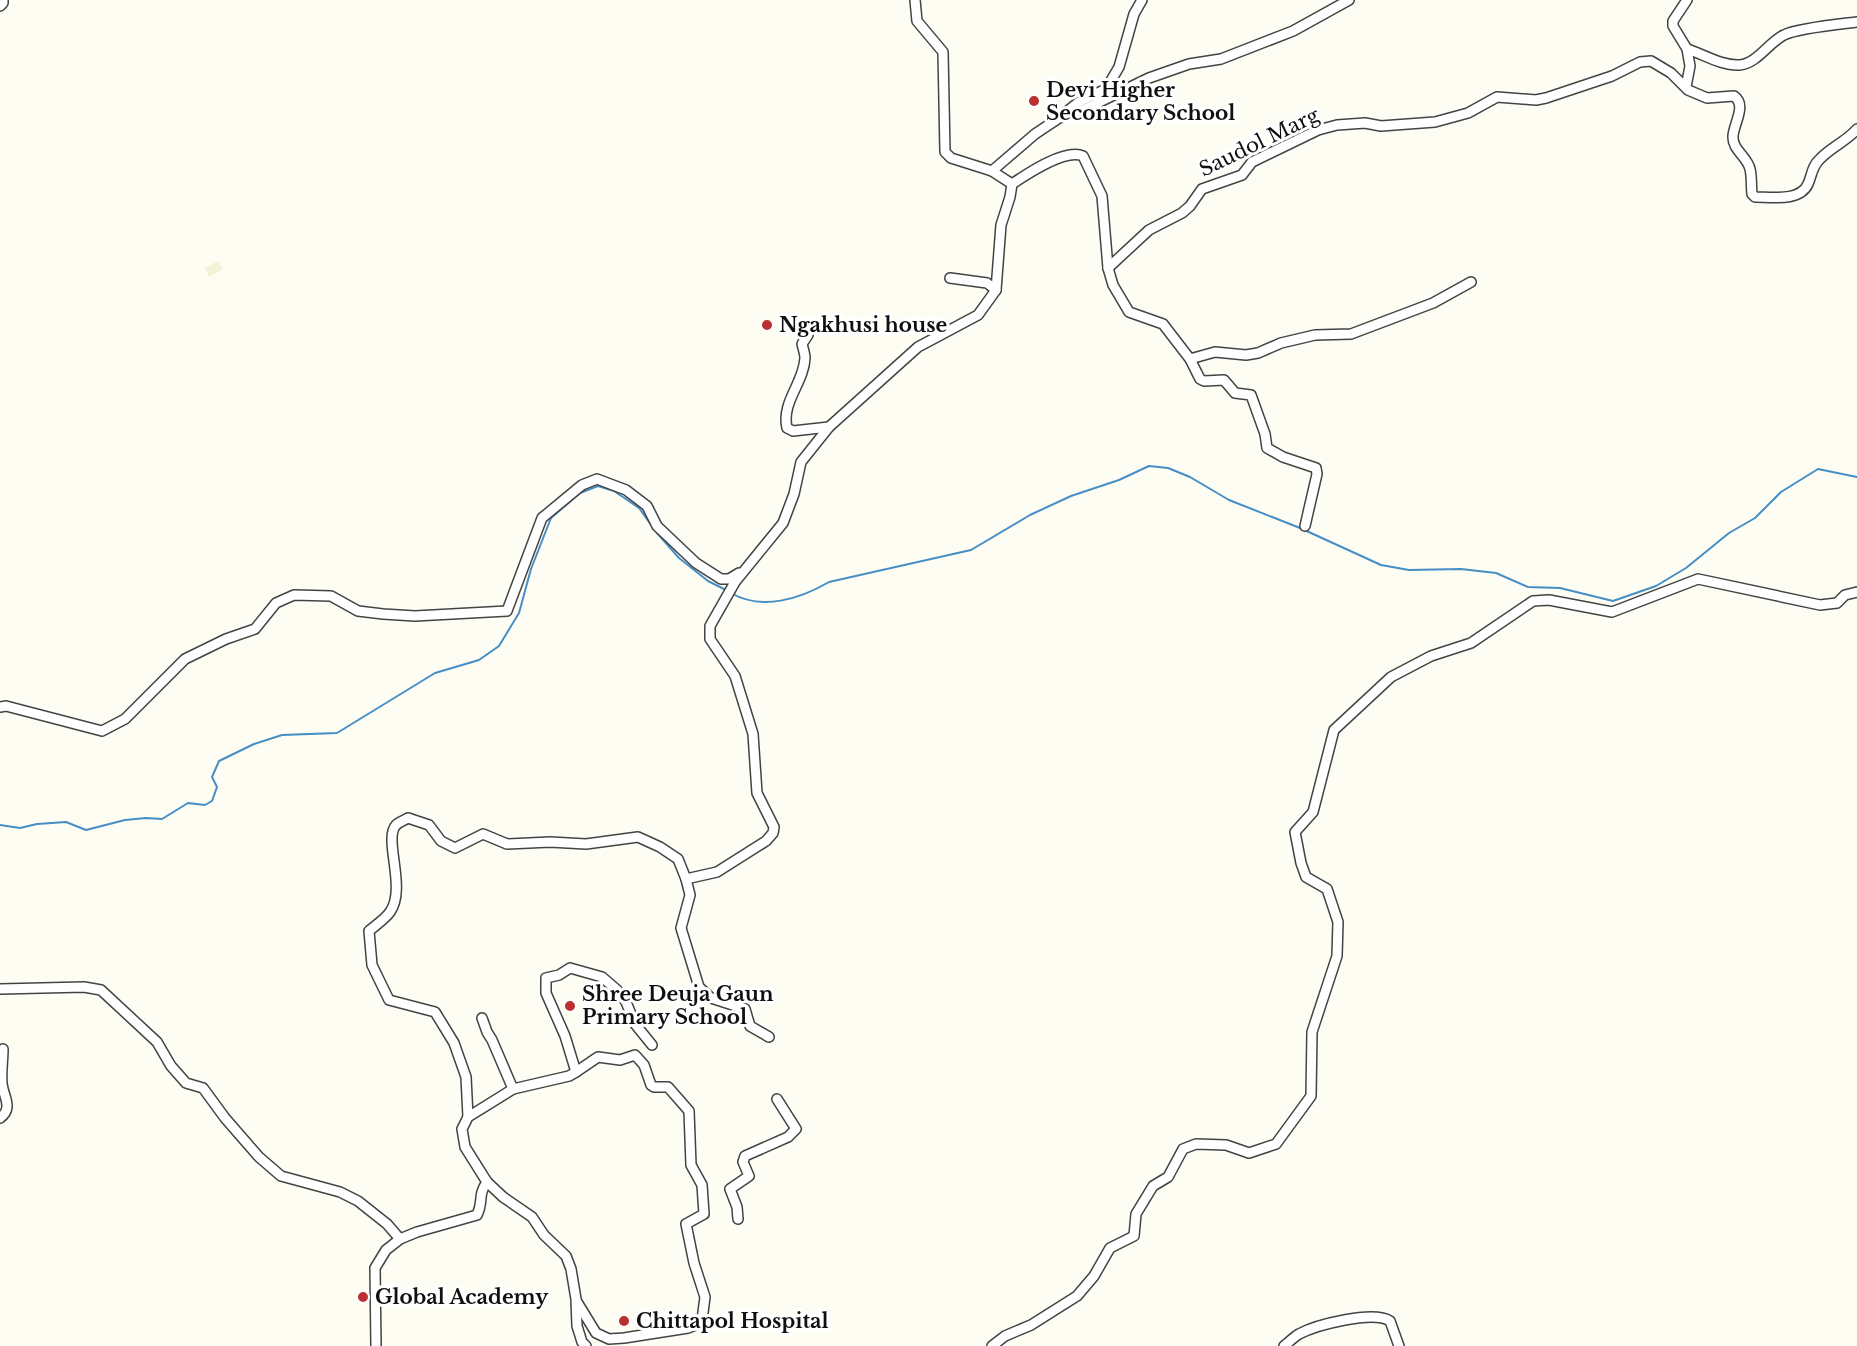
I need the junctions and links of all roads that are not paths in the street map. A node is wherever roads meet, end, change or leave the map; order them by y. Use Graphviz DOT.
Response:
graph roads {
  1 [pos="3,0"];
  2 [pos="915,0"];
  3 [pos="1142,0"];
  4 [pos="1349,0"];
  5 [pos="1687,0"];
  6 [pos="0,6"];
  7 [pos="1857,22"];
  8 [pos="1687,49"];
  9 [pos="1686,87"];
  10 [pos="1059,118"];
  11 [pos="1857,129"];
  12 [pos="992,171"];
  13 [pos="1012,184"];
  14 [pos="1108,268"];
  15 [pos="950,278"];
  16 [pos="1471,282"];
  17 [pos="996,290"];
  18 [pos="808,335"];
  19 [pos="1190,358"];
  20 [pos="829,427"];
  21 [pos="1305,526"];
  22 [pos="744,570"];
  23 [pos="1857,592"];
  24 [pos="0,707"];
  25 [pos="686,879"];
  26 [pos="0,989"];
  27 [pos="482,1018"];
  28 [pos="769,1037"];
  29 [pos="652,1045"];
  30 [pos="3,1050"];
  31 [pos="576,1072"];
  32 [pos="513,1089"];
  33 [pos="777,1099"];
  34 [pos="468,1117"];
  35 [pos="0,1118"];
  36 [pos="487,1182"];
  37 [pos="738,1219"];
  38 [pos="400,1239"];
  39 [pos="576,1299"];
  40 [pos="376,1346"];
  41 [pos="586,1346"];
  42 [pos="992,1346"];
  43 [pos="1284,1346"];
  44 [pos="1398,1346"];
  1 -- 6 [label="street"];
  2 -- 12 [label="street"];
  3 -- 10 [label="street"];
  4 -- 10 [label="street"];
  5 -- 8 [label="street"];
  7 -- 8 [label="street"];
  8 -- 9 [label="street"];
  9 -- 11 [label="street, Saudol Marg"];
  9 -- 14 [label="street, Saudol Marg"];
  10 -- 12 [label="street"];
  12 -- 13 [label="street"];
  13 -- 14 [label="street"];
  13 -- 17 [label="street"];
  14 -- 19 [label="street"];
  15 -- 17 [label="street"];
  16 -- 19 [label="street"];
  17 -- 20 [label="street"];
  18 -- 20 [label="street"];
  19 -- 21 [label="street"];
  20 -- 22 [label="street"];
  22 -- 24 [label="street"];
  22 -- 25 [label="street"];
  23 -- 42 [label="street"];
  25 -- 28 [label="street"];
  25 -- 34 [label="street"];
  26 -- 38 [label="street"];
  27 -- 32 [label="street"];
  29 -- 31 [label="street"];
  30 -- 35 [label="street"];
  31 -- 32 [label="street"];
  31 -- 39 [label="street"];
  32 -- 34 [label="street"];
  33 -- 37 [label="street"];
  34 -- 36 [label="street"];
  36 -- 38 [label="street"];
  36 -- 39 [label="street"];
  38 -- 40 [label="street"];
  39 -- 41 [label="street"];
  43 -- 44 [label="street"];
}
